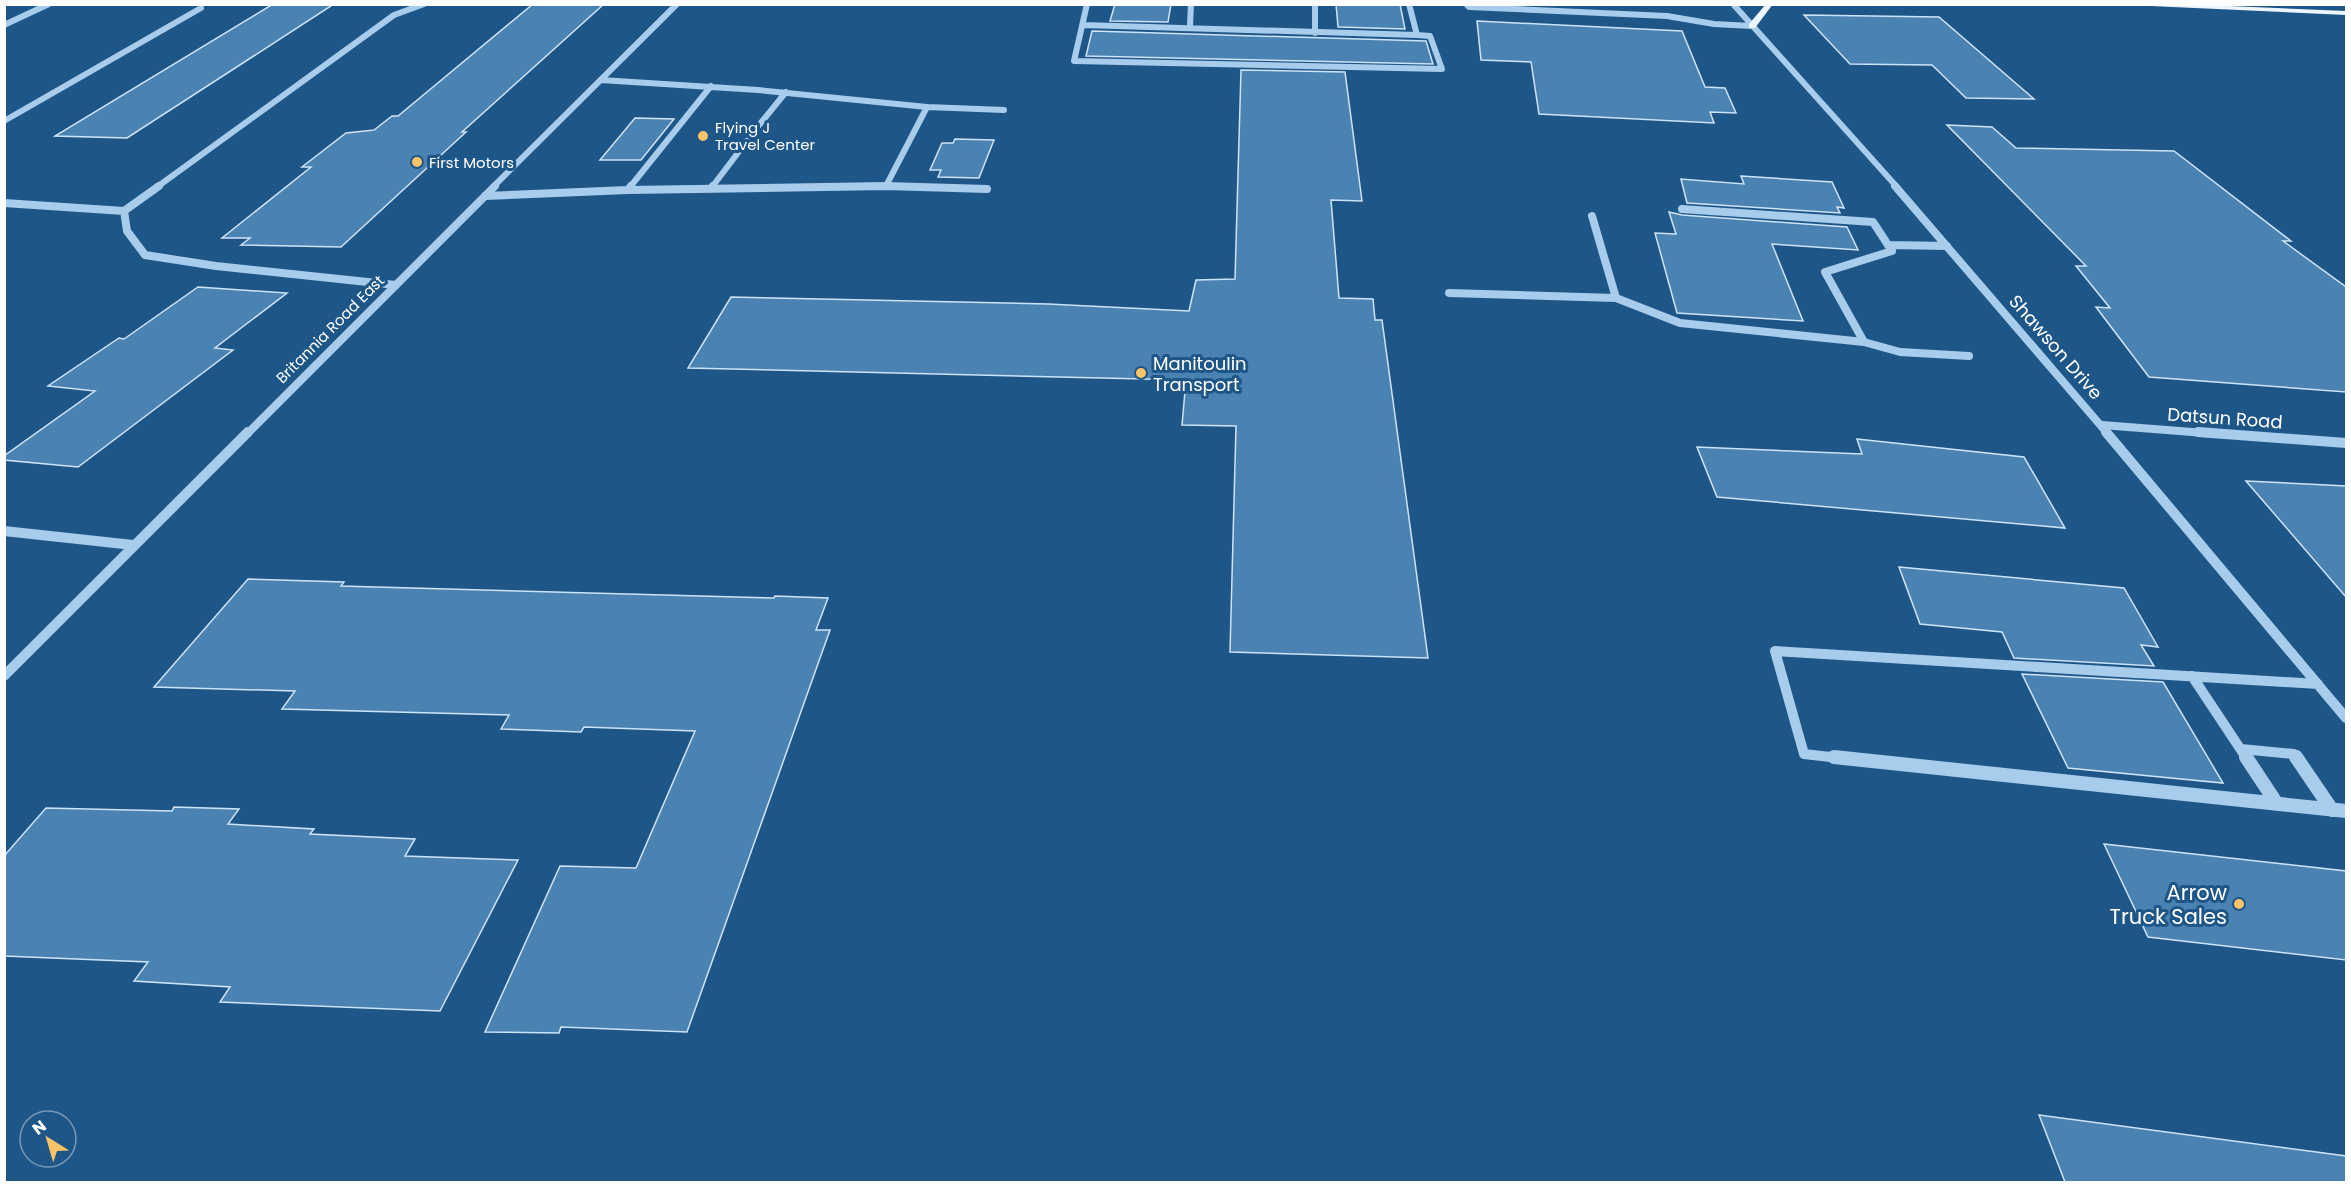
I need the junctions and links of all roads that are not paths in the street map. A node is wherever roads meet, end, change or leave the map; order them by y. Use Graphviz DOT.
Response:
graph roads {
  1 [pos="49,4"];
  2 [pos="424,4"];
  3 [pos="677,4"];
  4 [pos="1087,4"];
  5 [pos="1191,4"];
  6 [pos="1315,4"];
  7 [pos="1409,4"];
  8 [pos="1466,4"];
  9 [pos="1733,4"];
  10 [pos="1770,4"];
  11 [pos="2110,4"];
  12 [pos="201,8"];
  13 [pos="2346,13"];
  14 [pos="4,25"];
  15 [pos="1083,25"];
  16 [pos="1190,26"];
  17 [pos="1752,26"];
  18 [pos="1315,33"];
  19 [pos="1417,35"];
  20 [pos="601,80"];
  21 [pos="711,86"];
  22 [pos="786,92"];
  23 [pos="927,107"];
  24 [pos="1004,110"];
  25 [pos="4,121"];
  26 [pos="755,130"];
  27 [pos="747,141"];
  28 [pos="886,186"];
  29 [pos="711,189"];
  30 [pos="987,189"];
  31 [pos="628,190"];
  32 [pos="485,196"];
  33 [pos="4,203"];
  34 [pos="1682,209"];
  35 [pos="124,211"];
  36 [pos="1592,216"];
  37 [pos="1888,246"];
  38 [pos="1947,246"];
  39 [pos="396,285"];
  40 [pos="1449,293"];
  41 [pos="1616,298"];
  42 [pos="1864,342"];
  43 [pos="1969,356"];
  44 [pos="2102,425"];
  45 [pos="2346,443"];
  46 [pos="4,531"];
  47 [pos="134,545"];
  48 [pos="4,676"];
  49 [pos="2192,676"];
  50 [pos="2318,684"];
  51 [pos="2346,718"];
  52 [pos="2241,749"];
  53 [pos="2277,804"];
  54 [pos="2332,810"];
  55 [pos="2346,811"];
  1 -- 14 [label="street"];
  2 -- 35 [label="street"];
  3 -- 20 [label="street, Britannia Road East"];
  4 -- 15 [label="street"];
  5 -- 16 [label="street"];
  6 -- 18 [label="street"];
  7 -- 19 [label="street"];
  8 -- 17 [label="street"];
  9 -- 17 [label="street, Shawson Drive"];
  10 -- 17 [label="main road"];
  11 -- 13 [label="main road"];
  12 -- 25 [label="street"];
  15 -- 16 [label="street"];
  15 -- 19 [label="street"];
  16 -- 18 [label="street"];
  17 -- 38 [label="street, Shawson Drive"];
  18 -- 19 [label="street"];
  20 -- 21 [label="street"];
  20 -- 32 [label="street, Britannia Road East"];
  21 -- 22 [label="street"];
  21 -- 31 [label="street"];
  22 -- 23 [label="street"];
  22 -- 26 [label="street"];
  23 -- 24 [label="street"];
  23 -- 28 [label="street"];
  27 -- 29 [label="street"];
  28 -- 29 [label="street"];
  28 -- 30 [label="street"];
  29 -- 31 [label="street"];
  31 -- 32 [label="street"];
  32 -- 39 [label="street, Britannia Road East"];
  33 -- 35 [label="street"];
  34 -- 37 [label="street"];
  35 -- 39 [label="street"];
  36 -- 41 [label="street"];
  37 -- 38 [label="street"];
  37 -- 42 [label="street"];
  38 -- 44 [label="street, Shawson Drive"];
  39 -- 47 [label="street, Britannia Road East"];
  40 -- 41 [label="street"];
  41 -- 42 [label="street"];
  42 -- 43 [label="street"];
  44 -- 45 [label="street, Datsun Road"];
  44 -- 50 [label="street, Shawson Drive"];
  46 -- 47 [label="street"];
  47 -- 48 [label="street, Britannia Road East"];
  49 -- 50 [label="street"];
  49 -- 52 [label="street"];
  49 -- 53 [label="street"];
  50 -- 51 [label="street, Shawson Drive"];
  52 -- 53 [label="street"];
  52 -- 54 [label="street"];
  53 -- 54 [label="street"];
  54 -- 55 [label="street"];
}
